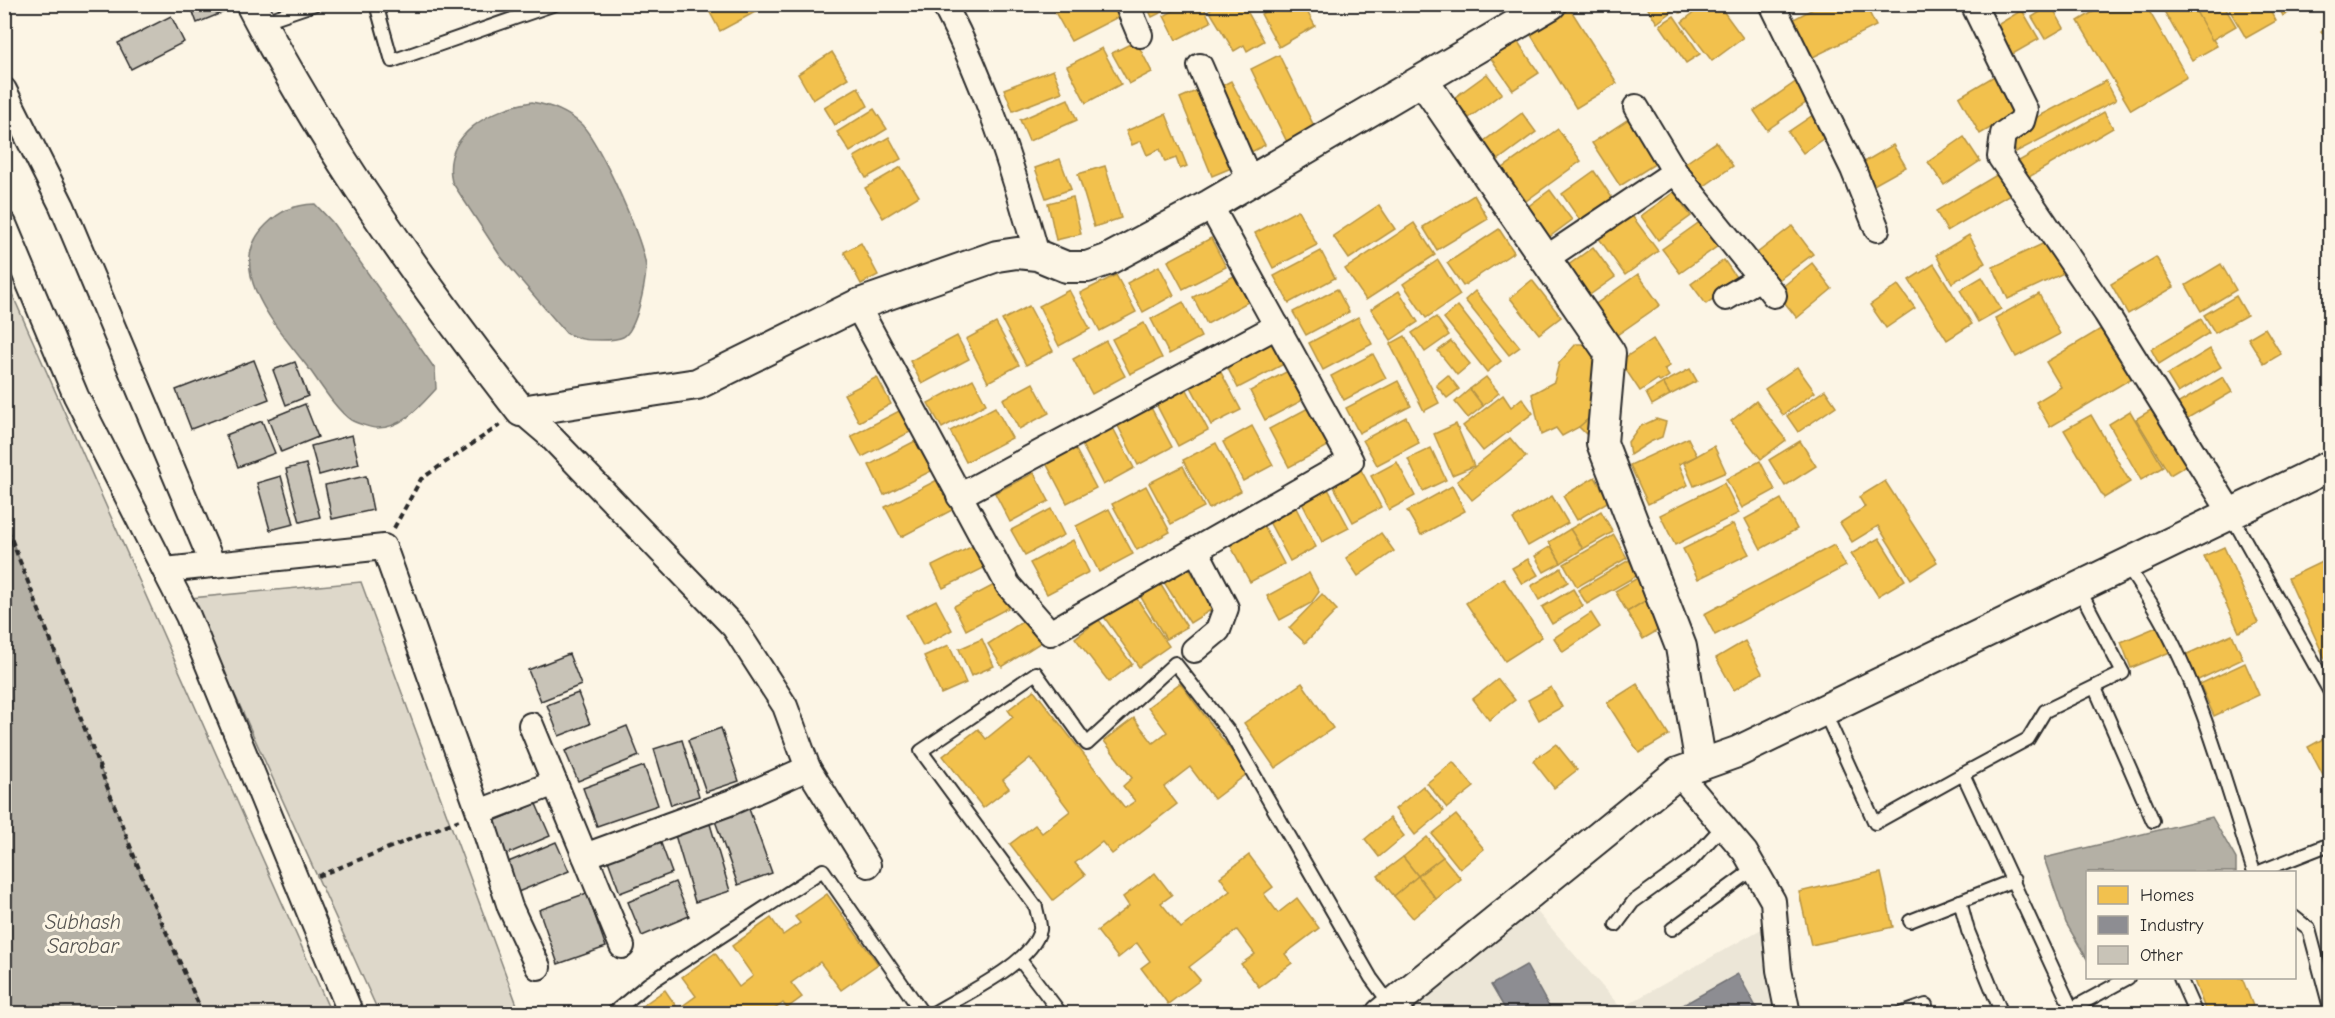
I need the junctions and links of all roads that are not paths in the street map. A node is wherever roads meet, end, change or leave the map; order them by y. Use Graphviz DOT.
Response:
graph roads {
  1 [pos="315,4"];
  2 [pos="376,4"];
  3 [pos="555,4"];
  4 [pos="944,4"];
  5 [pos="1127,4"];
  6 [pos="1551,4"];
  7 [pos="1772,4"];
  8 [pos="1973,4"];
  9 [pos="256,14"];
  10 [pos="1140,35"];
  11 [pos="1200,66"];
  12 [pos="1424,82"];
  13 [pos="4,90"];
  14 [pos="1635,107"];
  15 [pos="1675,172"];
  16 [pos="1250,181"];
  17 [pos="1210,205"];
  18 [pos="4,224"];
  19 [pos="1877,229"];
  20 [pos="1037,255"];
  21 [pos="1545,259"];
  22 [pos="1726,298"];
  23 [pos="857,305"];
  24 [pos="1277,326"];
  25 [pos="521,411"];
  26 [pos="2331,466"];
  27 [pos="959,495"];
  28 [pos="2231,513"];
  29 [pos="1196,550"];
  30 [pos="2126,564"];
  31 [pos="213,565"];
  32 [pos="165,570"];
  33 [pos="2078,587"];
  34 [pos="1194,650"];
  35 [pos="2095,688"];
  36 [pos="2331,692"];
  37 [pos="1823,710"];
  38 [pos="531,725"];
  39 [pos="808,768"];
  40 [pos="1690,769"];
  41 [pos="1963,774"];
  42 [pos="555,783"];
  43 [pos="479,812"];
  44 [pos="2153,821"];
  45 [pos="1723,826"];
  46 [pos="2331,844"];
  47 [pos="585,856"];
  48 [pos="868,865"];
  49 [pos="1755,868"];
  50 [pos="2253,871"];
  51 [pos="2264,871"];
  52 [pos="2014,880"];
  53 [pos="1960,901"];
  54 [pos="2296,918"];
  55 [pos="1910,921"];
  56 [pos="1616,926"];
  57 [pos="1672,929"];
  58 [pos="622,946"];
  59 [pos="1020,960"];
  60 [pos="538,967"];
  61 [pos="2126,979"];
  62 [pos="2180,979"];
  63 [pos="1926,1005"];
  64 [pos="2331,1008"];
  65 [pos="1386,1009"];
  66 [pos="2070,1012"];
  67 [pos="351,1014"];
  68 [pos="612,1014"];
  69 [pos="923,1014"];
  70 [pos="932,1014"];
  71 [pos="1061,1014"];
  72 [pos="1788,1014"];
  73 [pos="1900,1014"];
  74 [pos="2002,1014"];
  75 [pos="2196,1014"];
  1 -- 9 [label="lane"];
  2 -- 3 [label="lane"];
  4 -- 20 [label="street"];
  5 -- 10 [label="street"];
  6 -- 12 [label="street"];
  7 -- 19 [label="street"];
  8 -- 28 [label="street"];
  9 -- 25 [label="street"];
  11 -- 16 [label="street"];
  12 -- 16 [label="street"];
  12 -- 21 [label="street"];
  13 -- 31 [label="street"];
  14 -- 15 [label="street"];
  15 -- 21 [label="street"];
  15 -- 22 [label="street"];
  16 -- 17 [label="street"];
  17 -- 20 [label="street"];
  17 -- 24 [label="street"];
  18 -- 32 [label="street"];
  20 -- 23 [label="street"];
  21 -- 40 [label="street"];
  23 -- 25 [label="street"];
  23 -- 27 [label="street"];
  24 -- 27 [label="street"];
  24 -- 29 [label="street"];
  25 -- 39 [label="street"];
  26 -- 28 [label="street"];
  27 -- 29 [label="street"];
  28 -- 30 [label="street"];
  28 -- 36 [label="lane"];
  29 -- 34 [label="street"];
  30 -- 33 [label="street"];
  30 -- 50 [label="lane"];
  31 -- 32 [label="street"];
  31 -- 43 [label="street"];
  32 -- 67 [label="street"];
  33 -- 35 [label="lane"];
  33 -- 37 [label="street"];
  35 -- 41 [label="lane"];
  35 -- 44 [label="lane"];
  37 -- 40 [label="street"];
  37 -- 41 [label="lane"];
  38 -- 42 [label="street"];
  39 -- 47 [label="street"];
  39 -- 48 [label="street"];
  40 -- 45 [label="street"];
  40 -- 65 [label="street"];
  41 -- 52 [label="lane"];
  42 -- 43 [label="street"];
  42 -- 47 [label="street"];
  43 -- 60 [label="street"];
  45 -- 49 [label="street"];
  45 -- 56 [label="lane"];
  46 -- 51 [label="lane"];
  47 -- 58 [label="street"];
  49 -- 57 [label="lane"];
  49 -- 72 [label="street"];
  52 -- 53 [label="lane"];
  52 -- 66 [label="lane"];
  53 -- 55 [label="lane"];
  53 -- 74 [label="lane"];
  54 -- 64 [label="lane"];
  59 -- 65 [label="lane"];
  59 -- 70 [label="lane"];
  59 -- 71 [label="lane"];
  61 -- 66 [label="lane"];
  62 -- 75 [label="lane"];
  63 -- 73 [label="lane"];
  68 -- 69 [label="lane"];
}
